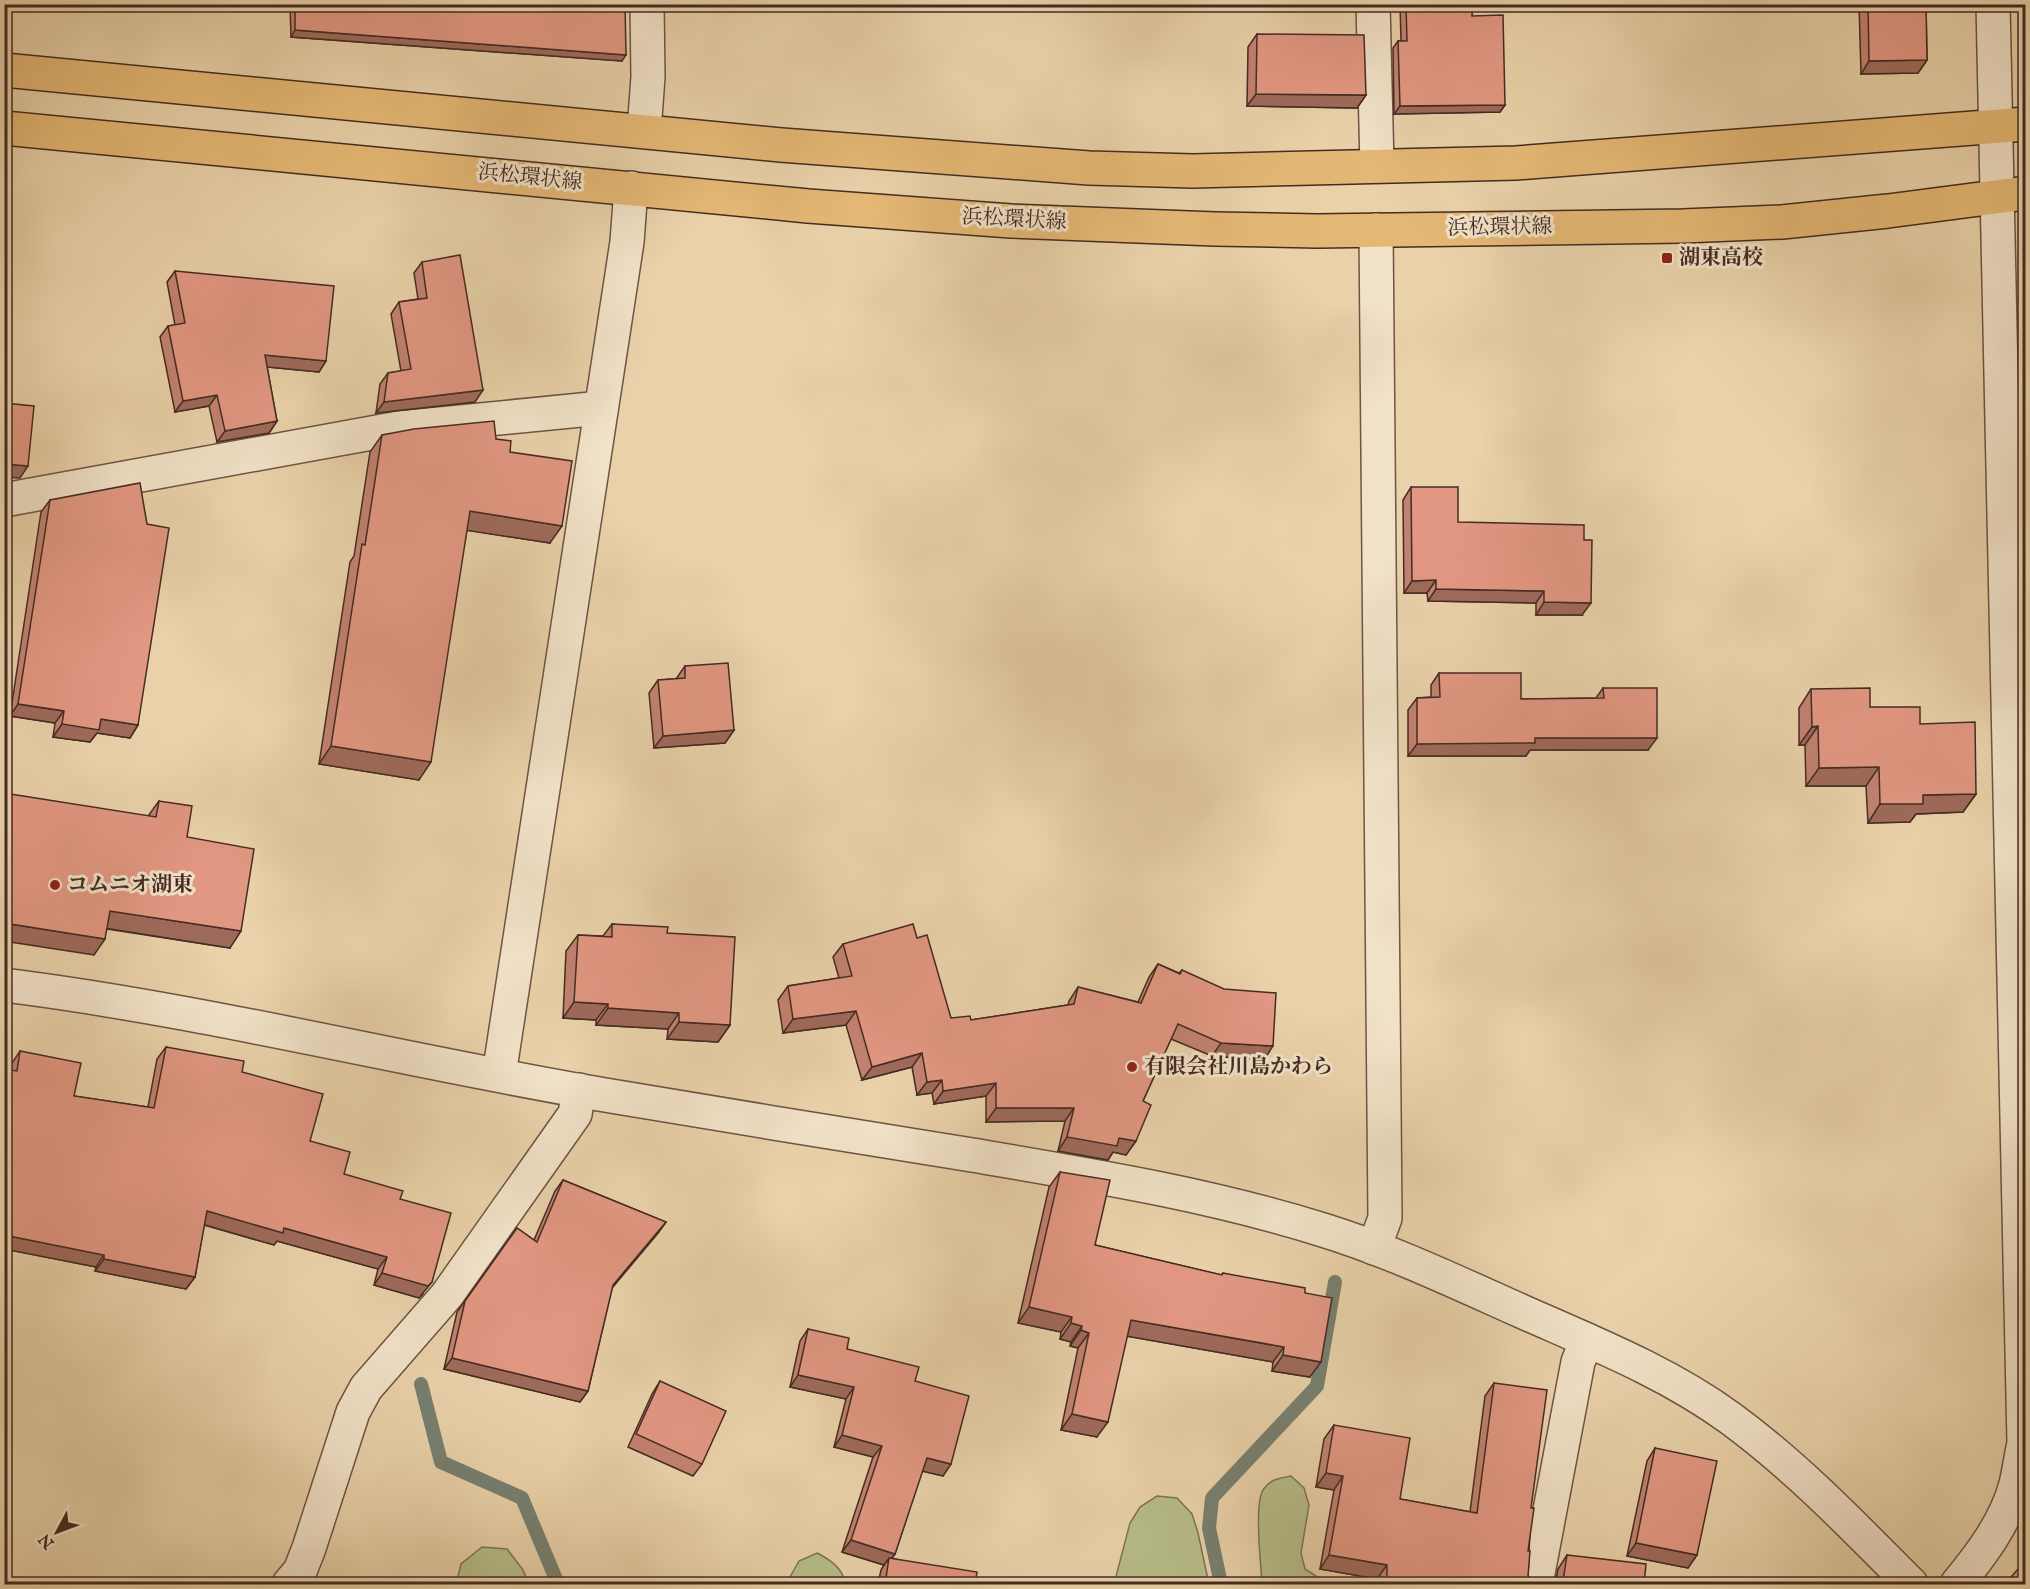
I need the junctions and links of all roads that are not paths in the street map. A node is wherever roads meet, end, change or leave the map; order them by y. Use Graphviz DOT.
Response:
graph roads {
  1 [pos="647,4"];
  2 [pos="1373,4"];
  3 [pos="1993,4"];
  4 [pos="4,70"];
  5 [pos="2011,126"];
  6 [pos="4,128"];
  7 [pos="644,131"];
  8 [pos="1377,166"];
  9 [pos="631,188"];
  10 [pos="2011,195"];
  11 [pos="1376,230"];
  12 [pos="601,408"];
  13 [pos="4,500"];
  14 [pos="4,985"];
  15 [pos="499,1075"];
  16 [pos="579,1090"];
  17 [pos="1374,1248"];
  18 [pos="1587,1340"];
  19 [pos="289,1584"];
  20 [pos="1536,1584"];
  21 [pos="1911,1584"];
  22 [pos="1957,1584"];
  1 -- 7 [label="street"];
  2 -- 8 [label="street"];
  3 -- 5 [label="street"];
  4 -- 7 [label="main road"];
  5 -- 8 [label="main road"];
  5 -- 10 [label="street"];
  6 -- 9 [label="main road, 浜松環状線"];
  7 -- 8 [label="main road"];
  9 -- 11 [label="main road, 浜松環状線"];
  9 -- 12 [label="street"];
  10 -- 11 [label="main road, 浜松環状線"];
  10 -- 22 [label="street"];
  11 -- 17 [label="street"];
  12 -- 13 [label="street"];
  12 -- 15 [label="street"];
  14 -- 15 [label="street"];
  15 -- 16 [label="street"];
  16 -- 17 [label="street"];
  16 -- 19 [label="street"];
  17 -- 18 [label="street"];
  18 -- 20 [label="street"];
  18 -- 21 [label="street"];
}
